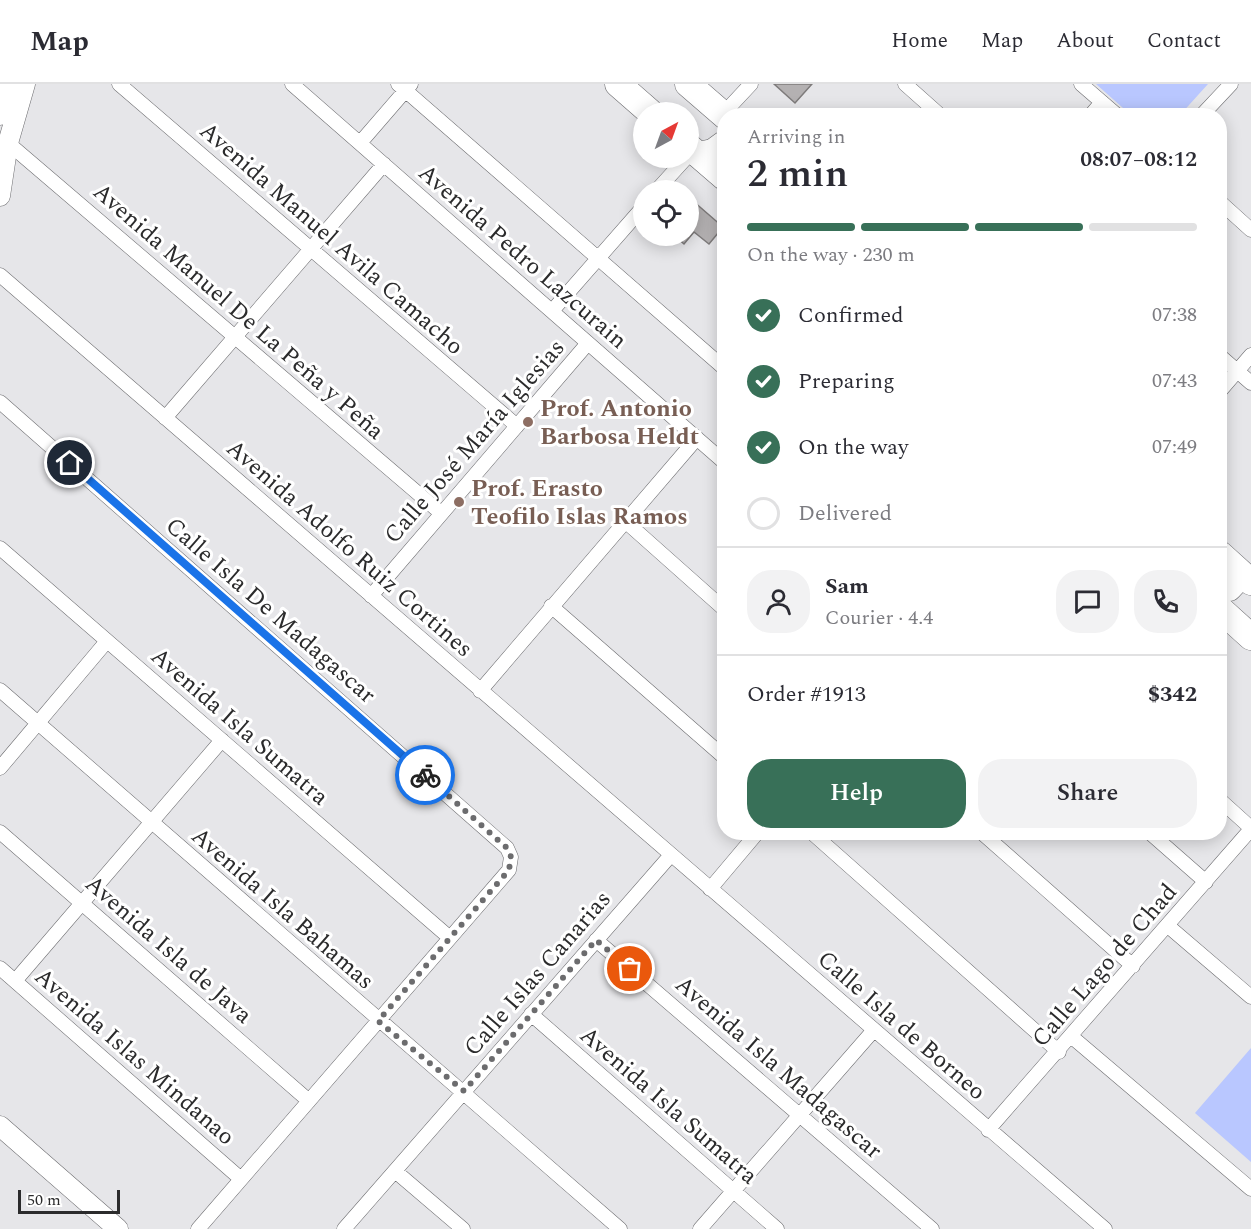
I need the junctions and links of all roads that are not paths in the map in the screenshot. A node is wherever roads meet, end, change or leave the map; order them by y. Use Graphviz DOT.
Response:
graph roads {
  1 [pos="119,84"];
  2 [pos="292,84"];
  3 [pos="618,84"];
  4 [pos="688,84"];
  5 [pos="751,84"];
  6 [pos="906,84"];
  7 [pos="1081,84"];
  8 [pos="1231,84"];
  9 [pos="10,85"];
  10 [pos="405,86"];
  11 [pos="639,102"];
  12 [pos="1102,102"];
  13 [pos="730,108"];
  14 [pos="932,108"];
  15 [pos="1097,108"];
  16 [pos="1109,108"];
  17 [pos="1208,108"];
  18 [pos="717,109"];
  19 [pos="0,115"];
  20 [pos="8,143"];
  21 [pos="360,143"];
  22 [pos="717,149"];
  23 [pos="699,153"];
  24 [pos="699,159"];
  25 [pos="384,164"];
  26 [pos="677,168"];
  27 [pos="717,172"];
  28 [pos="666,180"];
  29 [pos="0,196"];
  30 [pos="1227,208"];
  31 [pos="633,218"];
  32 [pos="1251,230"];
  33 [pos="311,249"];
  34 [pos="599,257"];
  35 [pos="0,275"];
  36 [pos="552,311"];
  37 [pos="235,337"];
  38 [pos="588,343"];
  39 [pos="1251,355"];
  40 [pos="717,362"];
  41 [pos="1227,362"];
  42 [pos="1237,371"];
  43 [pos="1227,383"];
  44 [pos="1251,383"];
  45 [pos="0,402"];
  46 [pos="165,418"];
  47 [pos="517,426"];
  48 [pos="697,438"];
  49 [pos="717,456"];
  50 [pos="441,513"];
  51 [pos="625,521"];
  52 [pos="0,548"];
  53 [pos="1227,560"];
  54 [pos="1246,578"];
  55 [pos="1227,588"];
  56 [pos="371,596"];
  57 [pos="717,603"];
  58 [pos="551,606"];
  59 [pos="1227,615"];
  60 [pos="1251,637"];
  61 [pos="107,641"];
  62 [pos="0,690"];
  63 [pos="480,691"];
  64 [pos="38,723"];
  65 [pos="222,740"];
  66 [pos="717,751"];
  67 [pos="0,768"];
  68 [pos="1227,806"];
  69 [pos="151,822"];
  70 [pos="1251,828"];
  71 [pos="0,832"];
  72 [pos="751,840"];
  73 [pos="820,840"];
  74 [pos="990,840"];
  75 [pos="1158,840"];
  76 [pos="670,856"];
  77 [pos="1206,882"];
  78 [pos="710,889"];
  79 [pos="82,903"];
  80 [pos="1168,926"];
  81 [pos="450,938"];
  82 [pos="596,940"];
  83 [pos="1133,966"];
  84 [pos="0,968"];
  85 [pos="15,981"];
  86 [pos="1251,997"];
  87 [pos="531,1014"];
  88 [pos="378,1021"];
  89 [pos="873,1031"];
  90 [pos="1072,1037"];
  91 [pos="1059,1052"];
  92 [pos="464,1091"];
  93 [pos="309,1101"];
  94 [pos="799,1114"];
  95 [pos="0,1126"];
  96 [pos="988,1130"];
  97 [pos="394,1171"];
  98 [pos="241,1179"];
  99 [pos="1251,1189"];
  100 [pos="734,1191"];
  101 [pos="1089,1224"];
  102 [pos="118,1229"];
  103 [pos="198,1229"];
  104 [pos="344,1229"];
  105 [pos="463,1229"];
  106 [pos="620,1229"];
  107 [pos="700,1229"];
  108 [pos="777,1229"];
  109 [pos="932,1229"];
  110 [pos="1105,1229"];
  1 -- 33 [label="street, Avenida Manuel Avila Camacho"];
  2 -- 21 [label="street, Avenida Pedro Lazcurain"];
  3 -- 11 [label="highway"];
  4 -- 18 [label="highway"];
  5 -- 13 [label="street"];
  6 -- 14 [label="street"];
  7 -- 12 [label="street"];
  8 -- 17 [label="street"];
  9 -- 19 [label="street"];
  9 -- 20 [label="street"];
  10 -- 21 [label="street"];
  10 -- 34 [label="street"];
  12 -- 15 [label="street"];
  12 -- 16 [label="street"];
  20 -- 29 [label="street"];
  20 -- 37 [label="street, Avenida Manuel De La Peña y Peña"];
  21 -- 25 [label="street, Avenida Pedro Lazcurain"];
  22 -- 23 [label="highway"];
  24 -- 27 [label="highway"];
  25 -- 33 [label="street"];
  25 -- 36 [label="street, Avenida Pedro Lazcurain"];
  26 -- 28 [label="street"];
  30 -- 32 [label="street"];
  31 -- 34 [label="street"];
  33 -- 37 [label="street"];
  33 -- 47 [label="street, Avenida Manuel Avila Camacho"];
  34 -- 36 [label="street"];
  34 -- 40 [label="street"];
  35 -- 46 [label="street, Avenida Adolfo Ruiz Cortines"];
  36 -- 38 [label="street, Avenida Pedro Lazcurain"];
  37 -- 46 [label="street"];
  37 -- 50 [label="street, Avenida Manuel De La Peña y Peña"];
  38 -- 47 [label="street, Calle José María Iglesias"];
  38 -- 48 [label="street, Avenida Pedro Lazcurain"];
  39 -- 42 [label="street"];
  41 -- 42 [label="street"];
  42 -- 43 [label="street"];
  42 -- 44 [label="street"];
  45 -- 81 [label="street, Calle Isla De Madagascar"];
  46 -- 56 [label="street, Avenida Adolfo Ruiz Cortines"];
  47 -- 50 [label="street, Calle José María Iglesias"];
  48 -- 49 [label="street, Avenida Pedro Lazcurain"];
  48 -- 51 [label="street"];
  50 -- 56 [label="street, Calle José María Iglesias"];
  51 -- 57 [label="street"];
  51 -- 58 [label="street"];
  52 -- 61 [label="street, Avenida Isla Sumatra"];
  53 -- 54 [label="highway"];
  54 -- 55 [label="highway"];
  56 -- 63 [label="street, Avenida Adolfo Ruiz Cortines"];
  58 -- 63 [label="street"];
  58 -- 66 [label="street"];
  59 -- 60 [label="highway"];
  61 -- 64 [label="street"];
  61 -- 65 [label="street, Avenida Isla Sumatra"];
  62 -- 64 [label="street, Avenida Isla Bahamas"];
  63 -- 76 [label="street, Avenida Adolfo Ruiz Cortines"];
  64 -- 67 [label="street"];
  64 -- 69 [label="street, Avenida Isla Bahamas"];
  65 -- 69 [label="street"];
  65 -- 81 [label="street, Avenida Isla Sumatra"];
  68 -- 70 [label="street"];
  69 -- 79 [label="street"];
  69 -- 88 [label="street, Avenida Isla Bahamas"];
  70 -- 77 [label="street, Calle Lago de Chad"];
  71 -- 79 [label="street, Avenida Isla de Java"];
  72 -- 78 [label="street"];
  73 -- 91 [label="street"];
  74 -- 83 [label="street"];
  75 -- 77 [label="street"];
  76 -- 78 [label="street, Calle Isla de Borneo"];
  76 -- 82 [label="street, Calle Islas Canarias"];
  77 -- 80 [label="street, Calle Lago de Chad"];
  78 -- 89 [label="street, Calle Isla de Borneo"];
  79 -- 85 [label="street"];
  79 -- 93 [label="street, Avenida Isla de Java"];
  80 -- 83 [label="street, Calle Lago de Chad"];
  80 -- 86 [label="street"];
  81 -- 88 [label="street"];
  82 -- 87 [label="street, Calle Islas Canarias"];
  82 -- 94 [label="street, Avenida Isla Madagascar"];
  83 -- 90 [label="street, Calle Lago de Chad"];
  84 -- 85 [label="street, Avenida Islas Mindanao"];
  85 -- 98 [label="street, Avenida Islas Mindanao"];
  87 -- 92 [label="street, Calle Islas Canarias"];
  87 -- 100 [label="street, Avenida Isla Sumatra"];
  88 -- 92 [label="street, Avenida Isla Bahamas"];
  88 -- 93 [label="street"];
  89 -- 94 [label="street"];
  89 -- 96 [label="street, Calle Isla de Borneo"];
  90 -- 91 [label="street, Calle Lago de Chad"];
  90 -- 99 [label="street"];
  91 -- 96 [label="street, Calle Lago de Chad"];
  92 -- 97 [label="street, Calle Islas Canarias"];
  92 -- 106 [label="street, Avenida Isla Bahamas"];
  93 -- 98 [label="street"];
  94 -- 100 [label="street"];
  94 -- 109 [label="street, Avenida Isla Madagascar"];
  95 -- 102 [label="street"];
  96 -- 101 [label="street, Calle Isla de Borneo"];
  97 -- 104 [label="street, Calle Islas Canarias"];
  97 -- 105 [label="street"];
  98 -- 103 [label="street"];
  100 -- 107 [label="street"];
  100 -- 108 [label="street, Avenida Isla Sumatra"];
  101 -- 110 [label="street, Calle Isla de Borneo"];
}
